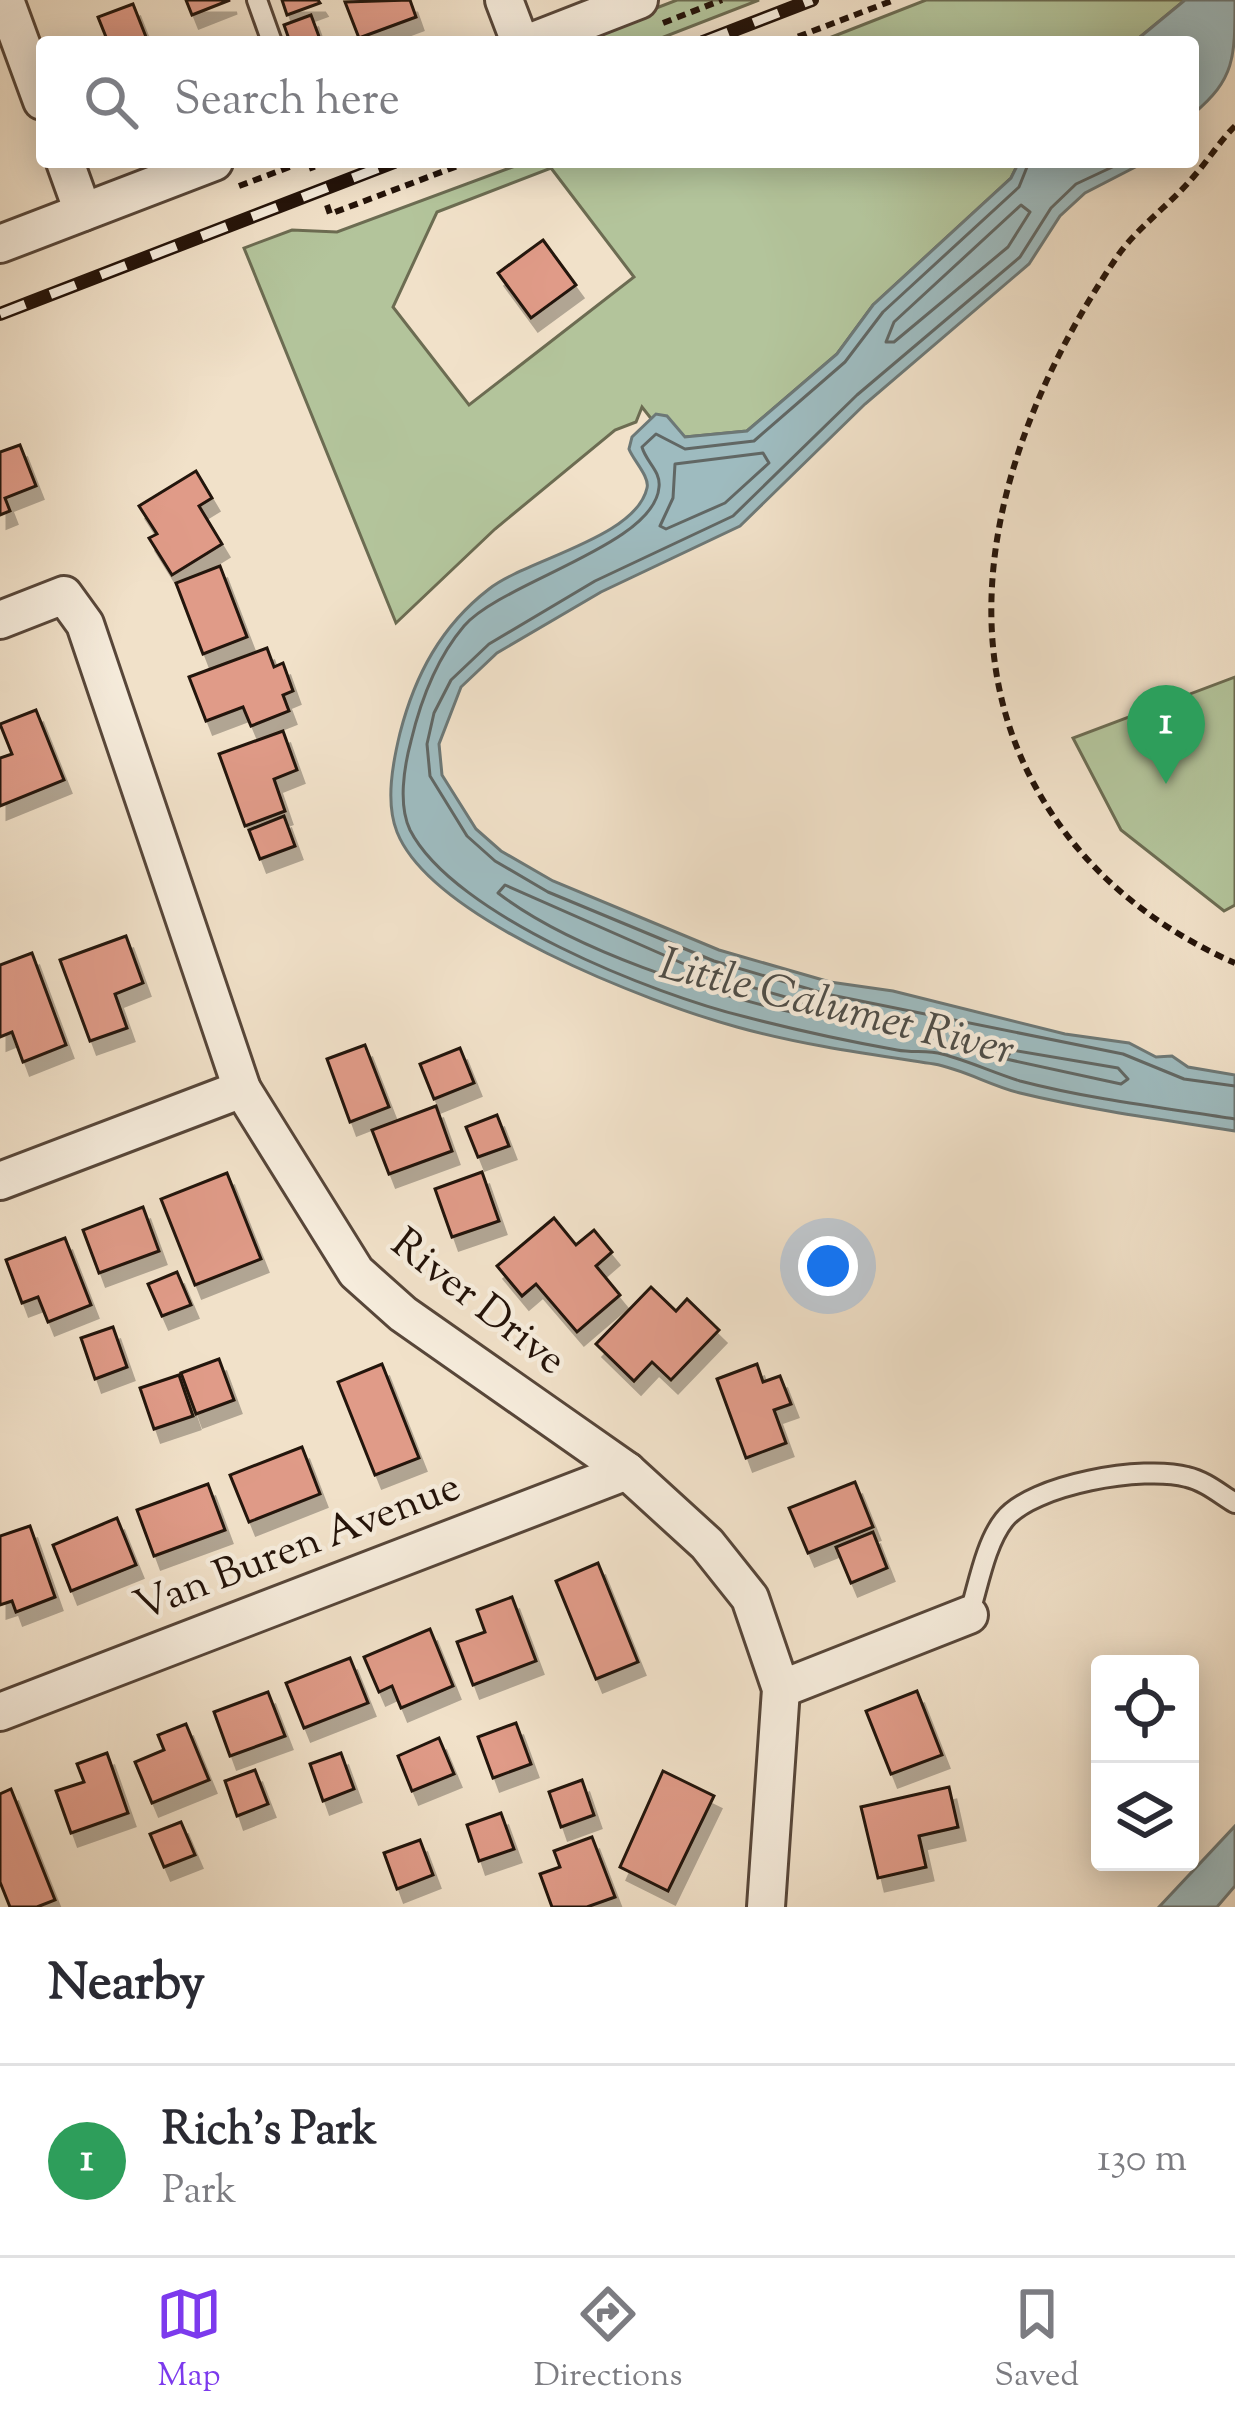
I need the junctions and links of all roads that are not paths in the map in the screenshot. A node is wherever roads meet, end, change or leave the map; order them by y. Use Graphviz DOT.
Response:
graph roads {
  1 [pos="4,0"];
  2 [pos="256,0"];
  3 [pos="504,0"];
  4 [pos="639,0"];
  5 [pos="270,36"];
  6 [pos="518,36"];
  7 [pos="546,36"];
  8 [pos="36,85"];
  9 [pos="66,168"];
  10 [pos="198,168"];
  11 [pos="83,212"];
  12 [pos="0,244"];
  13 [pos="0,620"];
  14 [pos="242,1089"];
  15 [pos="0,1181"];
  16 [pos="627,1472"];
  17 [pos="1235,1503"];
  18 [pos="969,1616"];
  19 [pos="781,1689"];
  20 [pos="0,1712"];
  21 [pos="766,1907"];
  1 -- 8 [label="street"];
  2 -- 5 [label="lane"];
  3 -- 6 [label="street"];
  4 -- 7 [label="street"];
  9 -- 11 [label="street"];
  10 -- 11 [label="street"];
  11 -- 12 [label="street"];
  13 -- 14 [label="street, River Drive"];
  14 -- 15 [label="street"];
  14 -- 16 [label="street, River Drive"];
  16 -- 19 [label="street, River Drive"];
  16 -- 20 [label="street, Van Buren Avenue"];
  17 -- 18 [label="lane"];
  18 -- 19 [label="street"];
  19 -- 21 [label="street, River Drive"];
}
